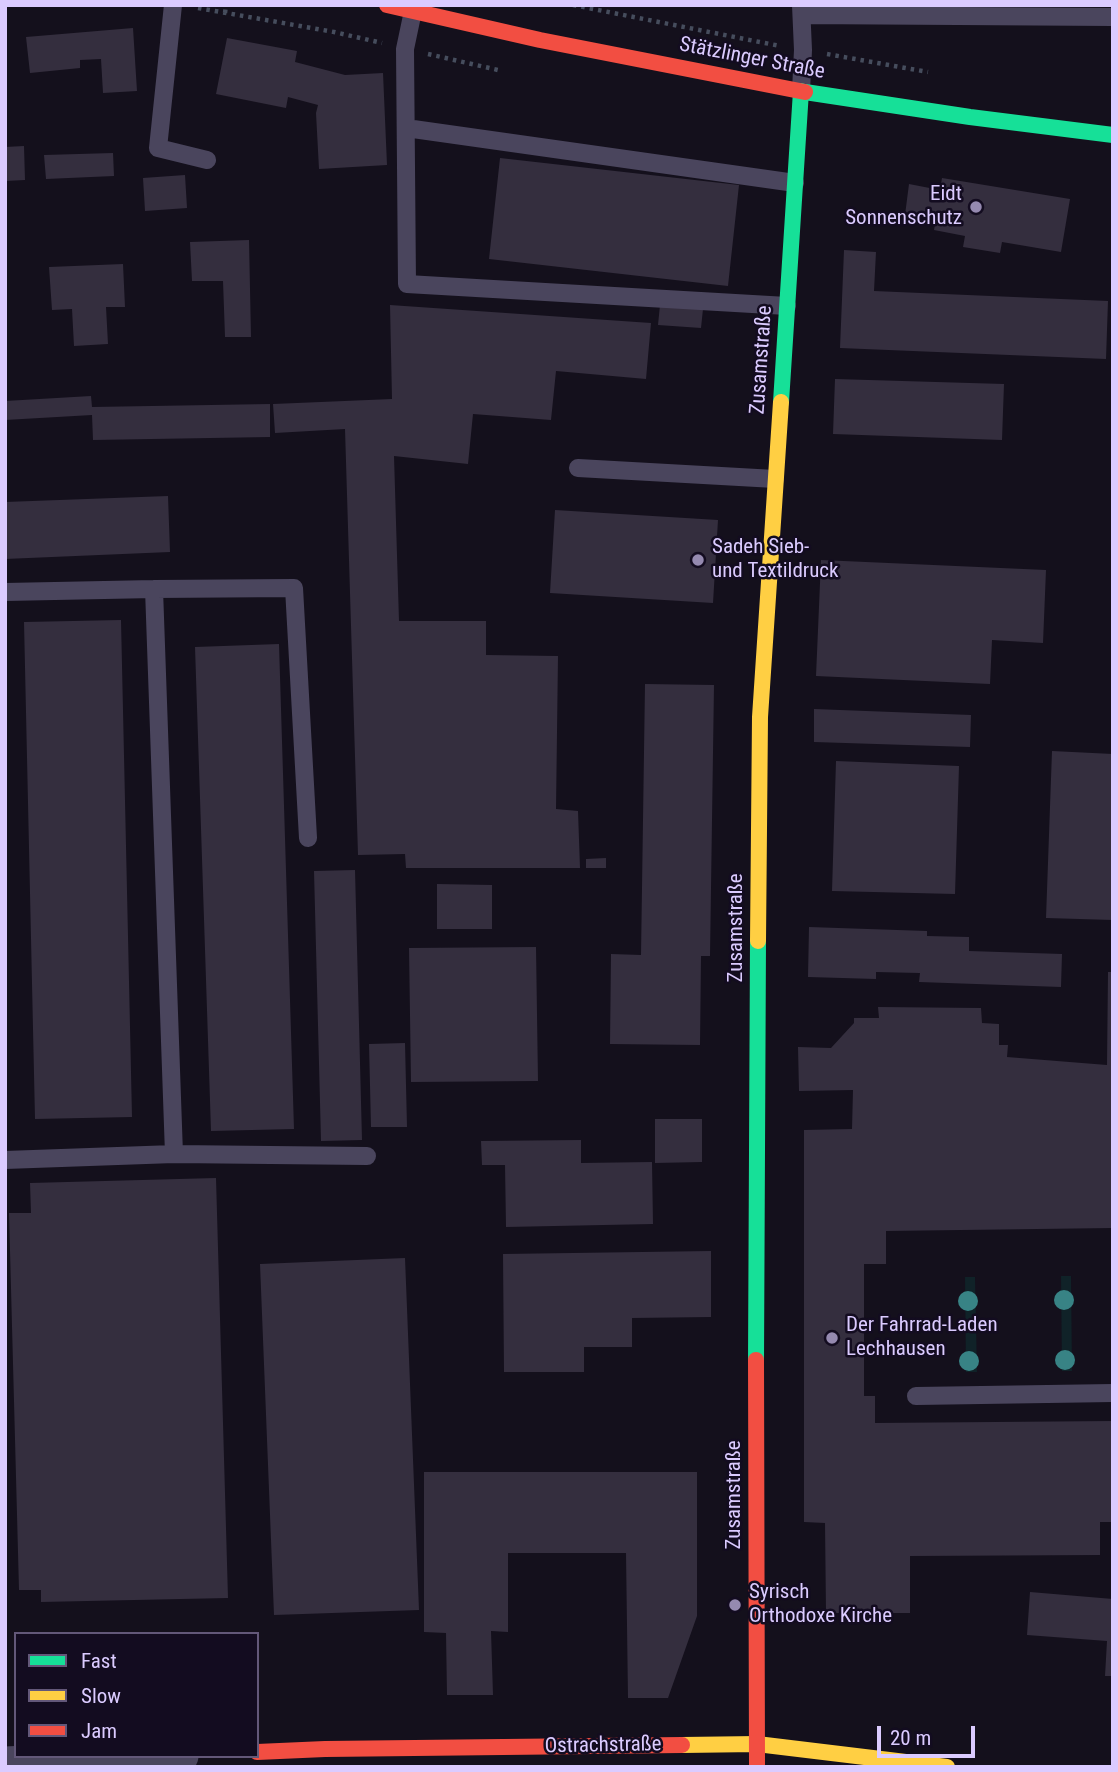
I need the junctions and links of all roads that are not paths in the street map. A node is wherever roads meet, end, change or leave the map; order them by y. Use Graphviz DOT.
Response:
graph roads {
  1 [pos="173,5"];
  2 [pos="400,7"];
  3 [pos="801,10"];
  4 [pos="1113,17"];
  5 [pos="801,91"];
  6 [pos="406,128"];
  7 [pos="1113,135"];
  8 [pos="207,160"];
  9 [pos="795,183"];
  10 [pos="787,306"];
  11 [pos="578,468"];
  12 [pos="775,479"];
  13 [pos="154,589"];
  14 [pos="5,592"];
  15 [pos="308,838"];
  16 [pos="174,1154"];
  17 [pos="367,1156"];
  18 [pos="5,1160"];
  19 [pos="1113,1393"];
  20 [pos="916,1396"];
  21 [pos="757,1744"];
  22 [pos="259,1752"];
  23 [pos="148,1758"];
  24 [pos="425,1758"];
  25 [pos="5,1765"];
  26 [pos="757,1767"];
  27 [pos="947,1767"];
  1 -- 8 [label="lane"];
  2 -- 5 [label="street, Stätzlinger Straße"];
  2 -- 6 [label="lane"];
  3 -- 4 [label="lane"];
  3 -- 5 [label="lane"];
  5 -- 7 [label="street, Stätzlinger Straße"];
  5 -- 9 [label="street, Zusamstraße"];
  6 -- 9 [label="lane"];
  6 -- 10 [label="lane"];
  9 -- 10 [label="street, Zusamstraße"];
  10 -- 12 [label="street, Zusamstraße"];
  11 -- 12 [label="lane"];
  12 -- 21 [label="street, Zusamstraße"];
  13 -- 14 [label="lane"];
  13 -- 15 [label="lane"];
  13 -- 16 [label="lane"];
  16 -- 17 [label="lane"];
  16 -- 18 [label="lane"];
  19 -- 20 [label="lane"];
  21 -- 24 [label="street, Ostrachstraße"];
  21 -- 26 [label="street, Zusamstraße"];
  21 -- 27 [label="street, Ostrachstraße"];
  22 -- 24 [label="street, Ostrachstraße"];
  23 -- 25 [label="street"];
}
